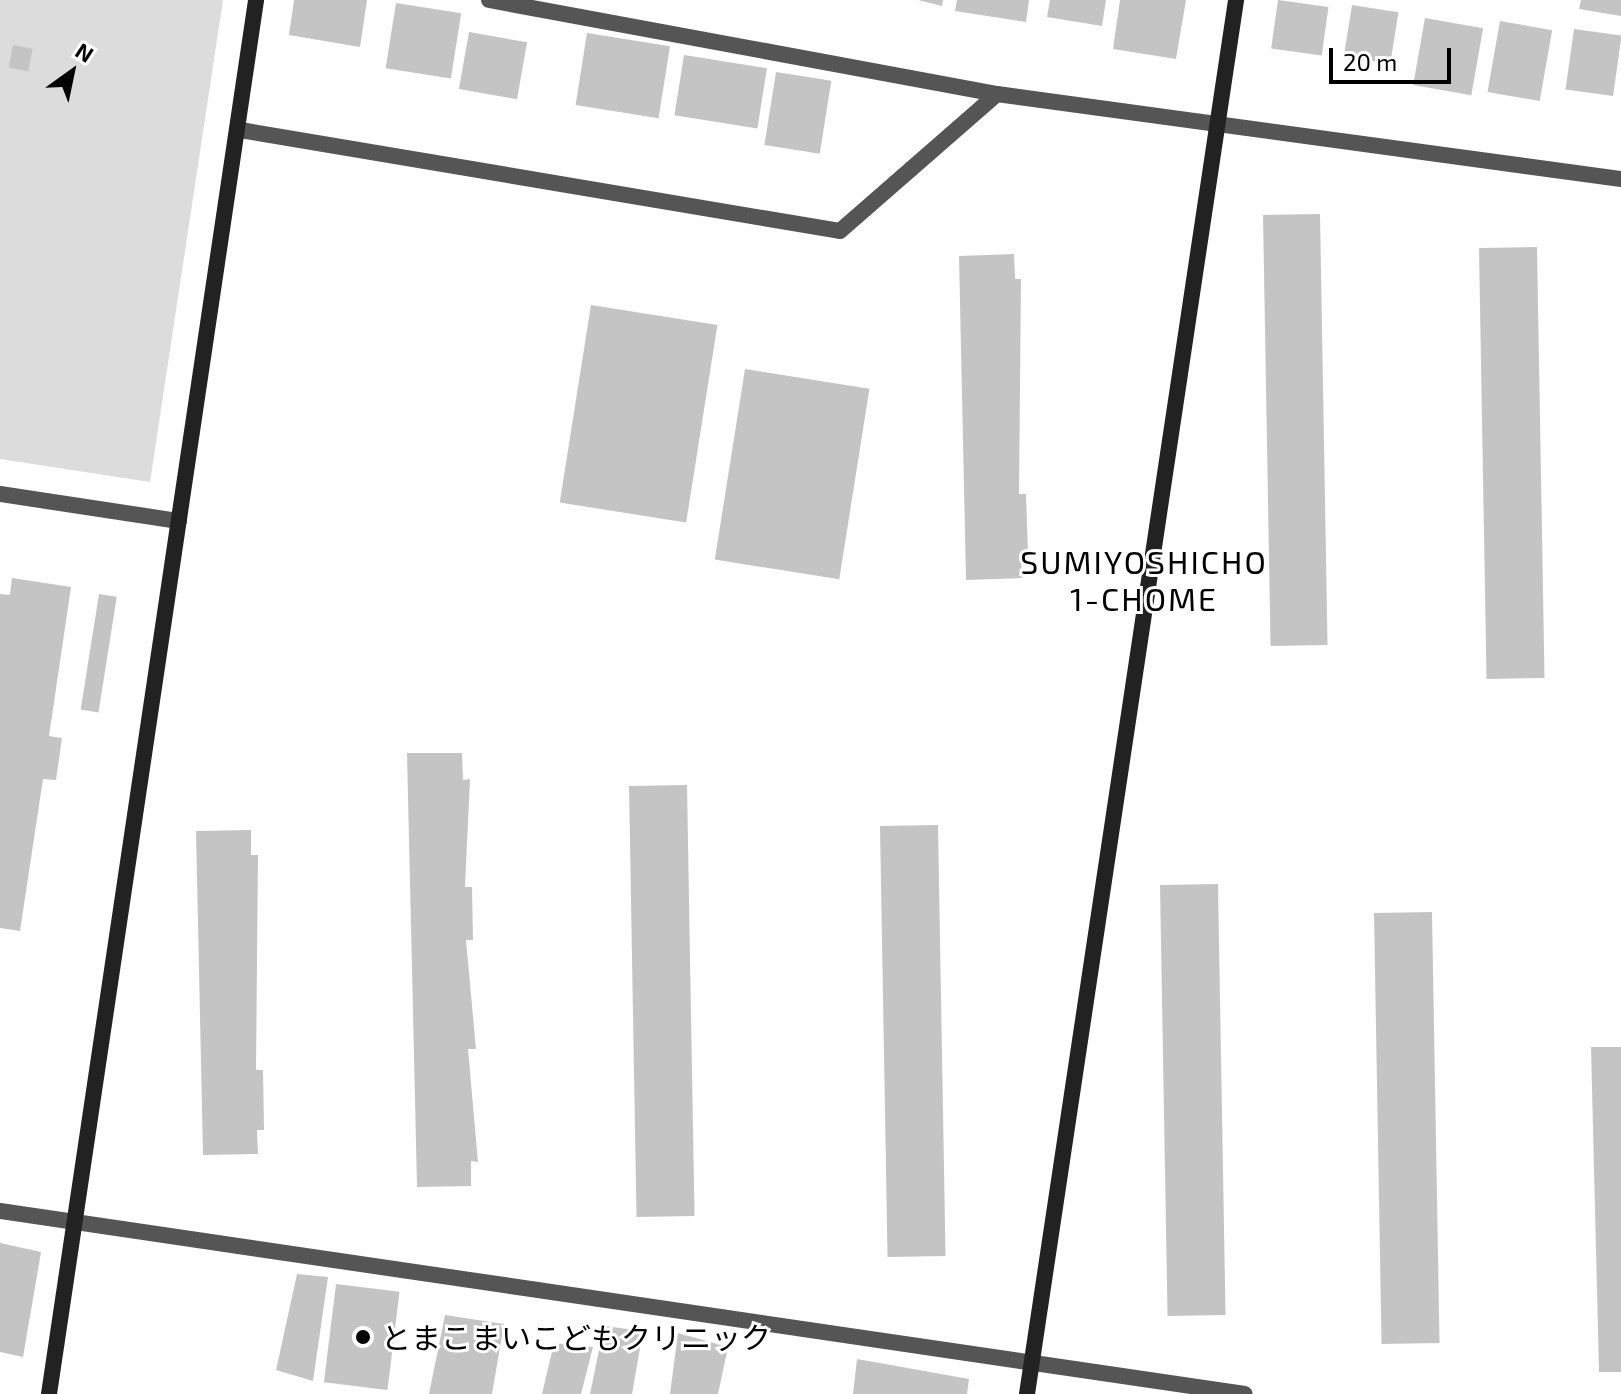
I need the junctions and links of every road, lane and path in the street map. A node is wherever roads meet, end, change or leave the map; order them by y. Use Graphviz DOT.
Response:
graph roads {
  1 [pos="256,0"];
  2 [pos="1236,0"];
  3 [pos="501,1"];
  4 [pos="997,94"];
  5 [pos="1216,124"];
  6 [pos="240,130"];
  7 [pos="1621,179"];
  8 [pos="0,494"];
  9 [pos="179,521"];
  10 [pos="0,1211"];
  11 [pos="74,1223"];
  12 [pos="1032,1362"];
  13 [pos="49,1394"];
  14 [pos="1027,1394"];
  15 [pos="1245,1394"];
  1 -- 6 [label="street"];
  2 -- 5 [label="street"];
  3 -- 4 [label="street"];
  4 -- 5 [label="street"];
  4 -- 6 [label="street"];
  5 -- 7 [label="street"];
  5 -- 12 [label="street"];
  6 -- 9 [label="street"];
  8 -- 9 [label="street"];
  9 -- 11 [label="street"];
  10 -- 11 [label="street"];
  11 -- 12 [label="street"];
  11 -- 13 [label="street"];
  12 -- 14 [label="street"];
  12 -- 15 [label="street"];
}
